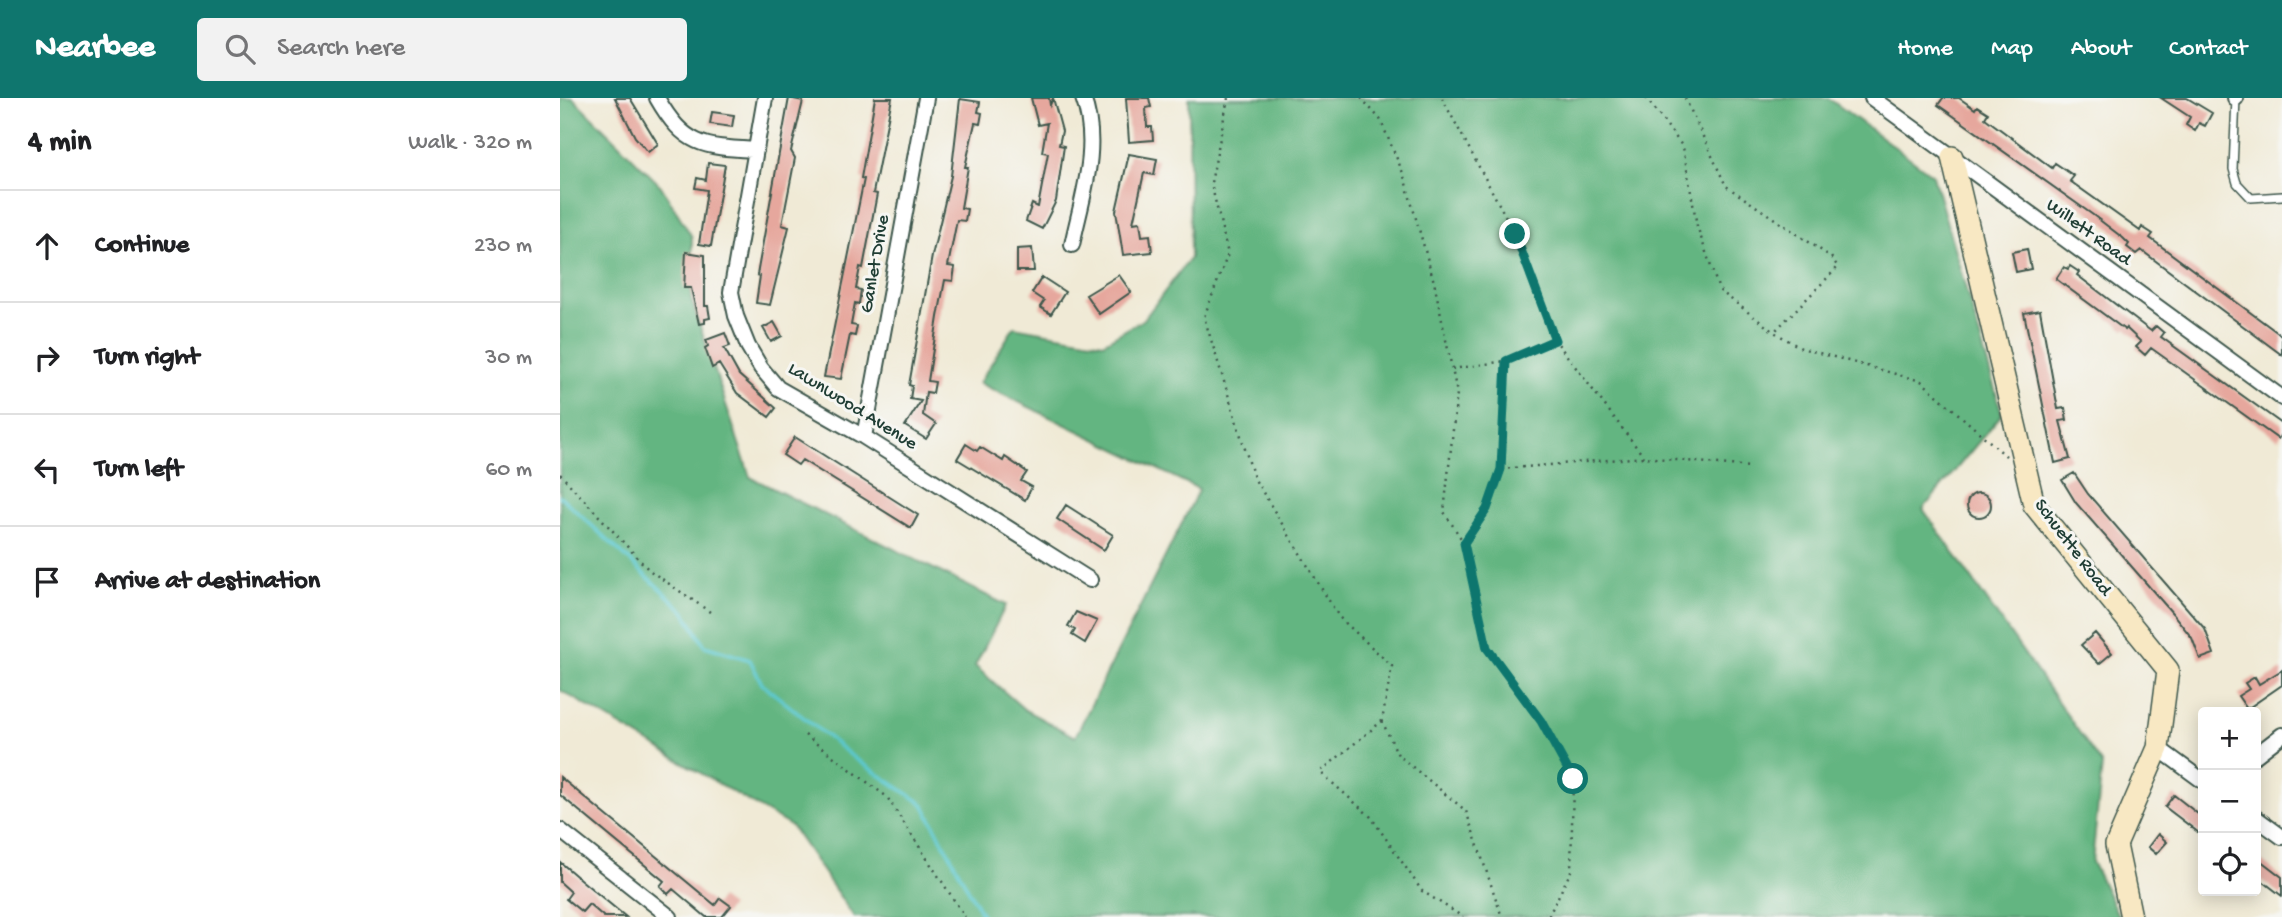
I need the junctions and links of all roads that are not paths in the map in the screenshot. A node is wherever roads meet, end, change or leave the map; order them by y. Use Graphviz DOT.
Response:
graph roads {
  1 [pos="657,98"];
  2 [pos="765,98"];
  3 [pos="926,98"];
  4 [pos="1083,98"];
  5 [pos="1872,98"];
  6 [pos="2236,98"];
  7 [pos="756,150"];
  8 [pos="1952,158"];
  9 [pos="2282,197"];
  10 [pos="1072,245"];
  11 [pos="2282,398"];
  12 [pos="864,437"];
  13 [pos="1090,580"];
  14 [pos="2282,735"];
  15 [pos="2158,748"];
  16 [pos="2261,751"];
  17 [pos="2198,777"];
  18 [pos="2261,822"];
  19 [pos="560,830"];
  20 [pos="2282,837"];
  21 [pos="670,917"];
  22 [pos="2131,917"];
  1 -- 7 [label="street"];
  2 -- 7 [label="street, Lawnwood Avenue"];
  3 -- 12 [label="street, Ganlet Drive"];
  4 -- 10 [label="street"];
  5 -- 8 [label="street, Willett Road"];
  6 -- 9 [label="lane"];
  7 -- 12 [label="street, Lawnwood Avenue"];
  8 -- 11 [label="street, Willett Road"];
  8 -- 15 [label="street, Schuette Road"];
  12 -- 13 [label="street, Lawnwood Avenue"];
  14 -- 16 [label="street"];
  15 -- 17 [label="street"];
  15 -- 22 [label="street, Schuette Road"];
  18 -- 20 [label="street"];
  19 -- 21 [label="street"];
}
